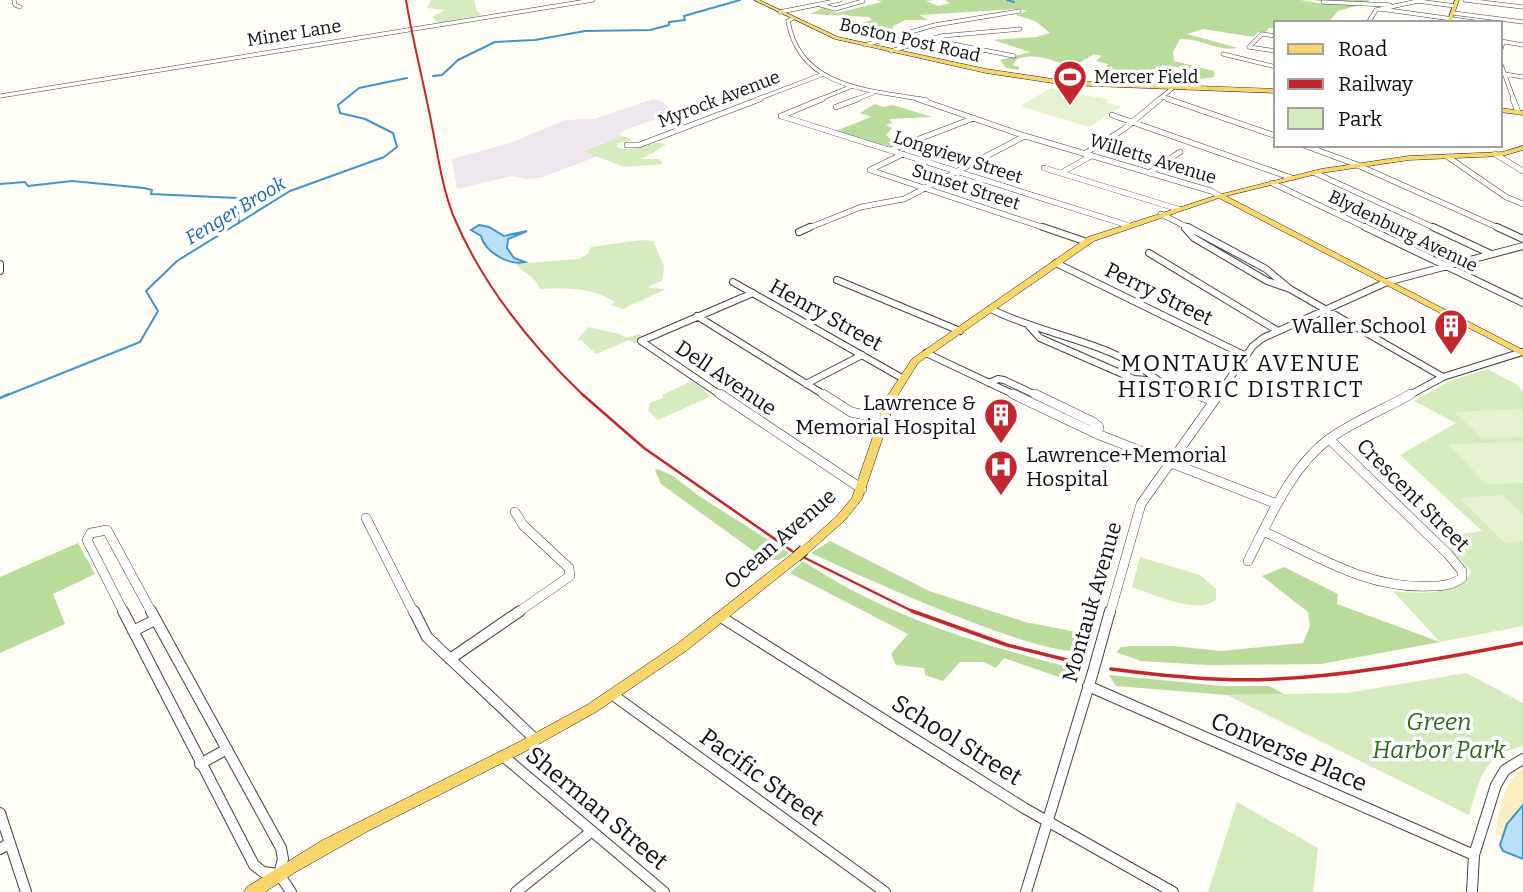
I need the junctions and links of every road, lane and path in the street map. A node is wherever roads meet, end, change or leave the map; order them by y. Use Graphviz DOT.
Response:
graph roads {
  1 [pos="14,0"];
  2 [pos="593,0"];
  3 [pos="756,0"];
  4 [pos="827,0"];
  5 [pos="839,0"];
  6 [pos="1465,0"];
  7 [pos="863,1"];
  8 [pos="833,2"];
  9 [pos="1323,2"];
  10 [pos="1456,3"];
  11 [pos="821,5"];
  12 [pos="20,6"];
  13 [pos="1395,6"];
  14 [pos="1523,7"];
  15 [pos="1381,9"];
  16 [pos="1019,11"];
  17 [pos="780,12"];
  18 [pos="793,18"];
  19 [pos="1451,18"];
  20 [pos="1369,21"];
  21 [pos="1469,21"];
  22 [pos="1523,22"];
  23 [pos="1020,29"];
  24 [pos="1274,36"];
  25 [pos="929,39"];
  26 [pos="1502,41"];
  27 [pos="1523,45"];
  28 [pos="865,46"];
  29 [pos="891,51"];
  30 [pos="1274,51"];
  31 [pos="1223,54"];
  32 [pos="1014,56"];
  33 [pos="1274,67"];
  34 [pos="1502,68"];
  35 [pos="1183,72"];
  36 [pos="1504,74"];
  37 [pos="821,75"];
  38 [pos="1523,76"];
  39 [pos="850,87"];
  40 [pos="1174,87"];
  41 [pos="1189,88"];
  42 [pos="1274,91"];
  43 [pos="876,92"];
  44 [pos="0,96"];
  45 [pos="1163,97"];
  46 [pos="836,107"];
  47 [pos="1502,110"];
  48 [pos="1520,112"];
  49 [pos="1112,115"];
  50 [pos="974,118"];
  51 [pos="1132,122"];
  52 [pos="1274,135"];
  53 [pos="1026,136"];
  54 [pos="627,145"];
  55 [pos="1308,147"];
  56 [pos="1465,147"];
  57 [pos="1523,148"];
  58 [pos="890,150"];
  59 [pos="1180,152"];
  60 [pos="903,154"];
  61 [pos="1495,154"];
  62 [pos="1088,155"];
  63 [pos="1475,156"];
  64 [pos="1448,157"];
  65 [pos="1357,165"];
  66 [pos="1044,168"];
  67 [pos="957,171"];
  68 [pos="1523,171"];
  69 [pos="1062,173"];
  70 [pos="1149,173"];
  71 [pos="1315,173"];
  72 [pos="1292,178"];
  73 [pos="1272,183"];
  74 [pos="926,188"];
  75 [pos="1220,196"];
  76 [pos="1523,204"];
  77 [pos="1178,209"];
  78 [pos="1161,214"];
  79 [pos="1127,225"];
  80 [pos="799,232"];
  81 [pos="1523,239"];
  82 [pos="1087,242"];
  83 [pos="1521,248"];
  84 [pos="1149,253"];
  85 [pos="1491,254"];
  86 [pos="1056,263"];
  87 [pos="0,264"];
  88 [pos="1446,266"];
  89 [pos="0,271"];
  90 [pos="837,280"];
  91 [pos="733,282"];
  92 [pos="1387,282"];
  93 [pos="753,293"];
  94 [pos="1523,303"];
  95 [pos="991,309"];
  96 [pos="1326,309"];
  97 [pos="697,316"];
  98 [pos="1029,326"];
  99 [pos="960,331"];
  100 [pos="1278,331"];
  101 [pos="926,353"];
  102 [pos="1522,353"];
  103 [pos="862,355"];
  104 [pos="1246,356"];
  105 [pos="1443,377"];
  106 [pos="902,378"];
  107 [pos="1159,381"];
  108 [pos="806,384"];
  109 [pos="1214,401"];
  110 [pos="883,419"];
  111 [pos="1329,439"];
  112 [pos="1171,463"];
  113 [pos="862,489"];
  114 [pos="1277,504"];
  115 [pos="515,512"];
  116 [pos="366,518"];
  117 [pos="1263,531"];
  118 [pos="1248,561"];
  119 [pos="721,617"];
  120 [pos="155,620"];
  121 [pos="132,631"];
  122 [pos="450,659"];
  123 [pos="1088,686"];
  124 [pos="613,695"];
  125 [pos="536,740"];
  126 [pos="227,749"];
  127 [pos="503,755"];
  128 [pos="1523,759"];
  129 [pos="200,764"];
  130 [pos="0,813"];
  131 [pos="1048,821"];
  132 [pos="592,831"];
  133 [pos="5,846"];
  134 [pos="1474,855"];
  135 [pos="279,874"];
  136 [pos="26,892"];
  137 [pos="251,892"];
  138 [pos="291,892"];
  139 [pos="516,892"];
  140 [pos="664,892"];
  141 [pos="886,892"];
  142 [pos="1026,892"];
  143 [pos="1174,892"];
  144 [pos="1472,892"];
  1 -- 12 [label="street"];
  2 -- 44 [label="street, Miner Lane"];
  3 -- 17 [label="main road, Boston Post Road"];
  4 -- 8 [label="street"];
  5 -- 8 [label="street"];
  6 -- 14 [label="street"];
  7 -- 11 [label="street"];
  8 -- 11 [label="street"];
  9 -- 13 [label="street"];
  10 -- 13 [label="street"];
  10 -- 19 [label="main road"];
  11 -- 17 [label="street"];
  13 -- 15 [label="street"];
  15 -- 19 [label="street"];
  15 -- 20 [label="street"];
  16 -- 28 [label="street"];
  17 -- 18 [label="main road, Boston Post Road"];
  18 -- 28 [label="main road, Boston Post Road"];
  18 -- 37 [label="street, Willetts Avenue"];
  19 -- 21 [label="street"];
  19 -- 22 [label="street"];
  23 -- 25 [label="street"];
  24 -- 30 [label="street"];
  25 -- 29 [label="street"];
  25 -- 32 [label="street"];
  26 -- 27 [label="street"];
  28 -- 29 [label="main road, Boston Post Road"];
  29 -- 40 [label="main road, Boston Post Road"];
  31 -- 33 [label="street"];
  34 -- 36 [label="street"];
  35 -- 41 [label="street"];
  36 -- 38 [label="street"];
  36 -- 48 [label="street"];
  37 -- 39 [label="street, Willetts Avenue"];
  37 -- 54 [label="street, Myrock Avenue"];
  39 -- 43 [label="street, Willetts Avenue"];
  39 -- 58 [label="street, Longview Street"];
  40 -- 41 [label="main road, Boston Post Road"];
  40 -- 45 [label="street"];
  41 -- 42 [label="main road, Boston Post Road"];
  43 -- 46 [label="street"];
  43 -- 50 [label="street, Willetts Avenue"];
  45 -- 51 [label="street"];
  45 -- 52 [label="street"];
  47 -- 48 [label="main road"];
  49 -- 51 [label="street"];
  50 -- 53 [label="street, Willetts Avenue"];
  50 -- 58 [label="street"];
  51 -- 62 [label="street"];
  51 -- 72 [label="street"];
  53 -- 62 [label="street, Willetts Avenue"];
  53 -- 67 [label="street"];
  55 -- 65 [label="street"];
  56 -- 63 [label="main road"];
  57 -- 61 [label="main road, Ocean Avenue"];
  58 -- 60 [label="street, Longview Street"];
  59 -- 70 [label="street"];
  60 -- 67 [label="street, Longview Street"];
  60 -- 74 [label="street, Sunset Street"];
  61 -- 63 [label="main road, Ocean Avenue"];
  61 -- 68 [label="street"];
  62 -- 69 [label="street"];
  62 -- 70 [label="street, Willetts Avenue"];
  63 -- 64 [label="main road, Ocean Avenue"];
  64 -- 65 [label="main road, Ocean Avenue"];
  64 -- 76 [label="street"];
  65 -- 71 [label="main road, Ocean Avenue"];
  65 -- 81 [label="street"];
  66 -- 69 [label="street"];
  67 -- 74 [label="street"];
  67 -- 79 [label="street, Longview Street"];
  69 -- 77 [label="street"];
  70 -- 75 [label="street, Willetts Avenue"];
  71 -- 72 [label="main road, Ocean Avenue"];
  71 -- 85 [label="street"];
  72 -- 73 [label="main road, Ocean Avenue"];
  73 -- 75 [label="main road, Ocean Avenue"];
  73 -- 88 [label="street, Blydenburg Avenue"];
  74 -- 80 [label="street"];
  74 -- 82 [label="street, Sunset Street"];
  75 -- 77 [label="main road, Ocean Avenue"];
  75 -- 92 [label="main road, Willetts Avenue"];
  77 -- 78 [label="main road, Ocean Avenue"];
  78 -- 79 [label="main road, Ocean Avenue"];
  78 -- 96 [label="street"];
  79 -- 82 [label="main road, Ocean Avenue"];
  82 -- 86 [label="main road, Ocean Avenue"];
  83 -- 85 [label="street, Montauk Avenue"];
  84 -- 100 [label="street"];
  85 -- 88 [label="street, Montauk Avenue"];
  86 -- 95 [label="main road, Ocean Avenue"];
  86 -- 104 [label="street, Perry Street"];
  87 -- 89 [label="street"];
  88 -- 92 [label="street, Montauk Avenue"];
  88 -- 94 [label="street, Blydenburg Avenue"];
  90 -- 99 [label="street"];
  91 -- 93 [label="street, Henry Street"];
  92 -- 96 [label="street, Montauk Avenue"];
  92 -- 102 [label="main road, Willetts Avenue"];
  93 -- 97 [label="street"];
  93 -- 103 [label="street, Henry Street"];
  95 -- 98 [label="street"];
  95 -- 99 [label="main road, Ocean Avenue"];
  96 -- 100 [label="street, Montauk Avenue"];
  96 -- 105 [label="street"];
  97 -- 108 [label="street"];
  97 -- 113 [label="street, Dell Avenue"];
  98 -- 107 [label="street"];
  98 -- 107 [label="street"];
  99 -- 101 [label="main road, Ocean Avenue"];
  100 -- 104 [label="street, Montauk Avenue"];
  101 -- 106 [label="main road, Ocean Avenue"];
  101 -- 112 [label="street"];
  102 -- 105 [label="street"];
  103 -- 106 [label="street, Henry Street"];
  103 -- 108 [label="street"];
  104 -- 109 [label="street, Montauk Avenue"];
  105 -- 111 [label="street"];
  106 -- 110 [label="main road, Ocean Avenue"];
  107 -- 109 [label="street"];
  108 -- 110 [label="street"];
  109 -- 112 [label="street, Montauk Avenue"];
  110 -- 113 [label="main road, Ocean Avenue"];
  111 -- 114 [label="street"];
  111 -- 117 [label="street, Crescent Street"];
  112 -- 114 [label="street"];
  112 -- 123 [label="street, Montauk Avenue, bridge"];
  113 -- 119 [label="main road, Ocean Avenue"];
  114 -- 117 [label="street"];
  115 -- 122 [label="street"];
  116 -- 122 [label="street"];
  117 -- 118 [label="street"];
  119 -- 124 [label="main road, Ocean Avenue"];
  119 -- 131 [label="street, School Street"];
  120 -- 121 [label="street"];
  120 -- 121 [label="street"];
  120 -- 126 [label="street"];
  121 -- 129 [label="street"];
  122 -- 125 [label="street"];
  123 -- 131 [label="street, Montauk Avenue"];
  123 -- 134 [label="street, Converse Place"];
  124 -- 125 [label="main road, Ocean Avenue"];
  124 -- 141 [label="street, Pacific Street"];
  125 -- 127 [label="main road, Ocean Avenue"];
  126 -- 129 [label="street"];
  126 -- 135 [label="street"];
  127 -- 132 [label="street, Sherman Street"];
  127 -- 135 [label="main road, Ocean Avenue"];
  128 -- 134 [label="street"];
  129 -- 135 [label="street"];
  130 -- 133 [label="street"];
  131 -- 142 [label="street, Montauk Avenue"];
  131 -- 143 [label="street, School Street"];
  132 -- 139 [label="street"];
  132 -- 140 [label="street, Sherman Street"];
  133 -- 136 [label="street"];
  134 -- 144 [label="street"];
  135 -- 137 [label="main road, Ocean Avenue"];
  135 -- 138 [label="street"];
}
